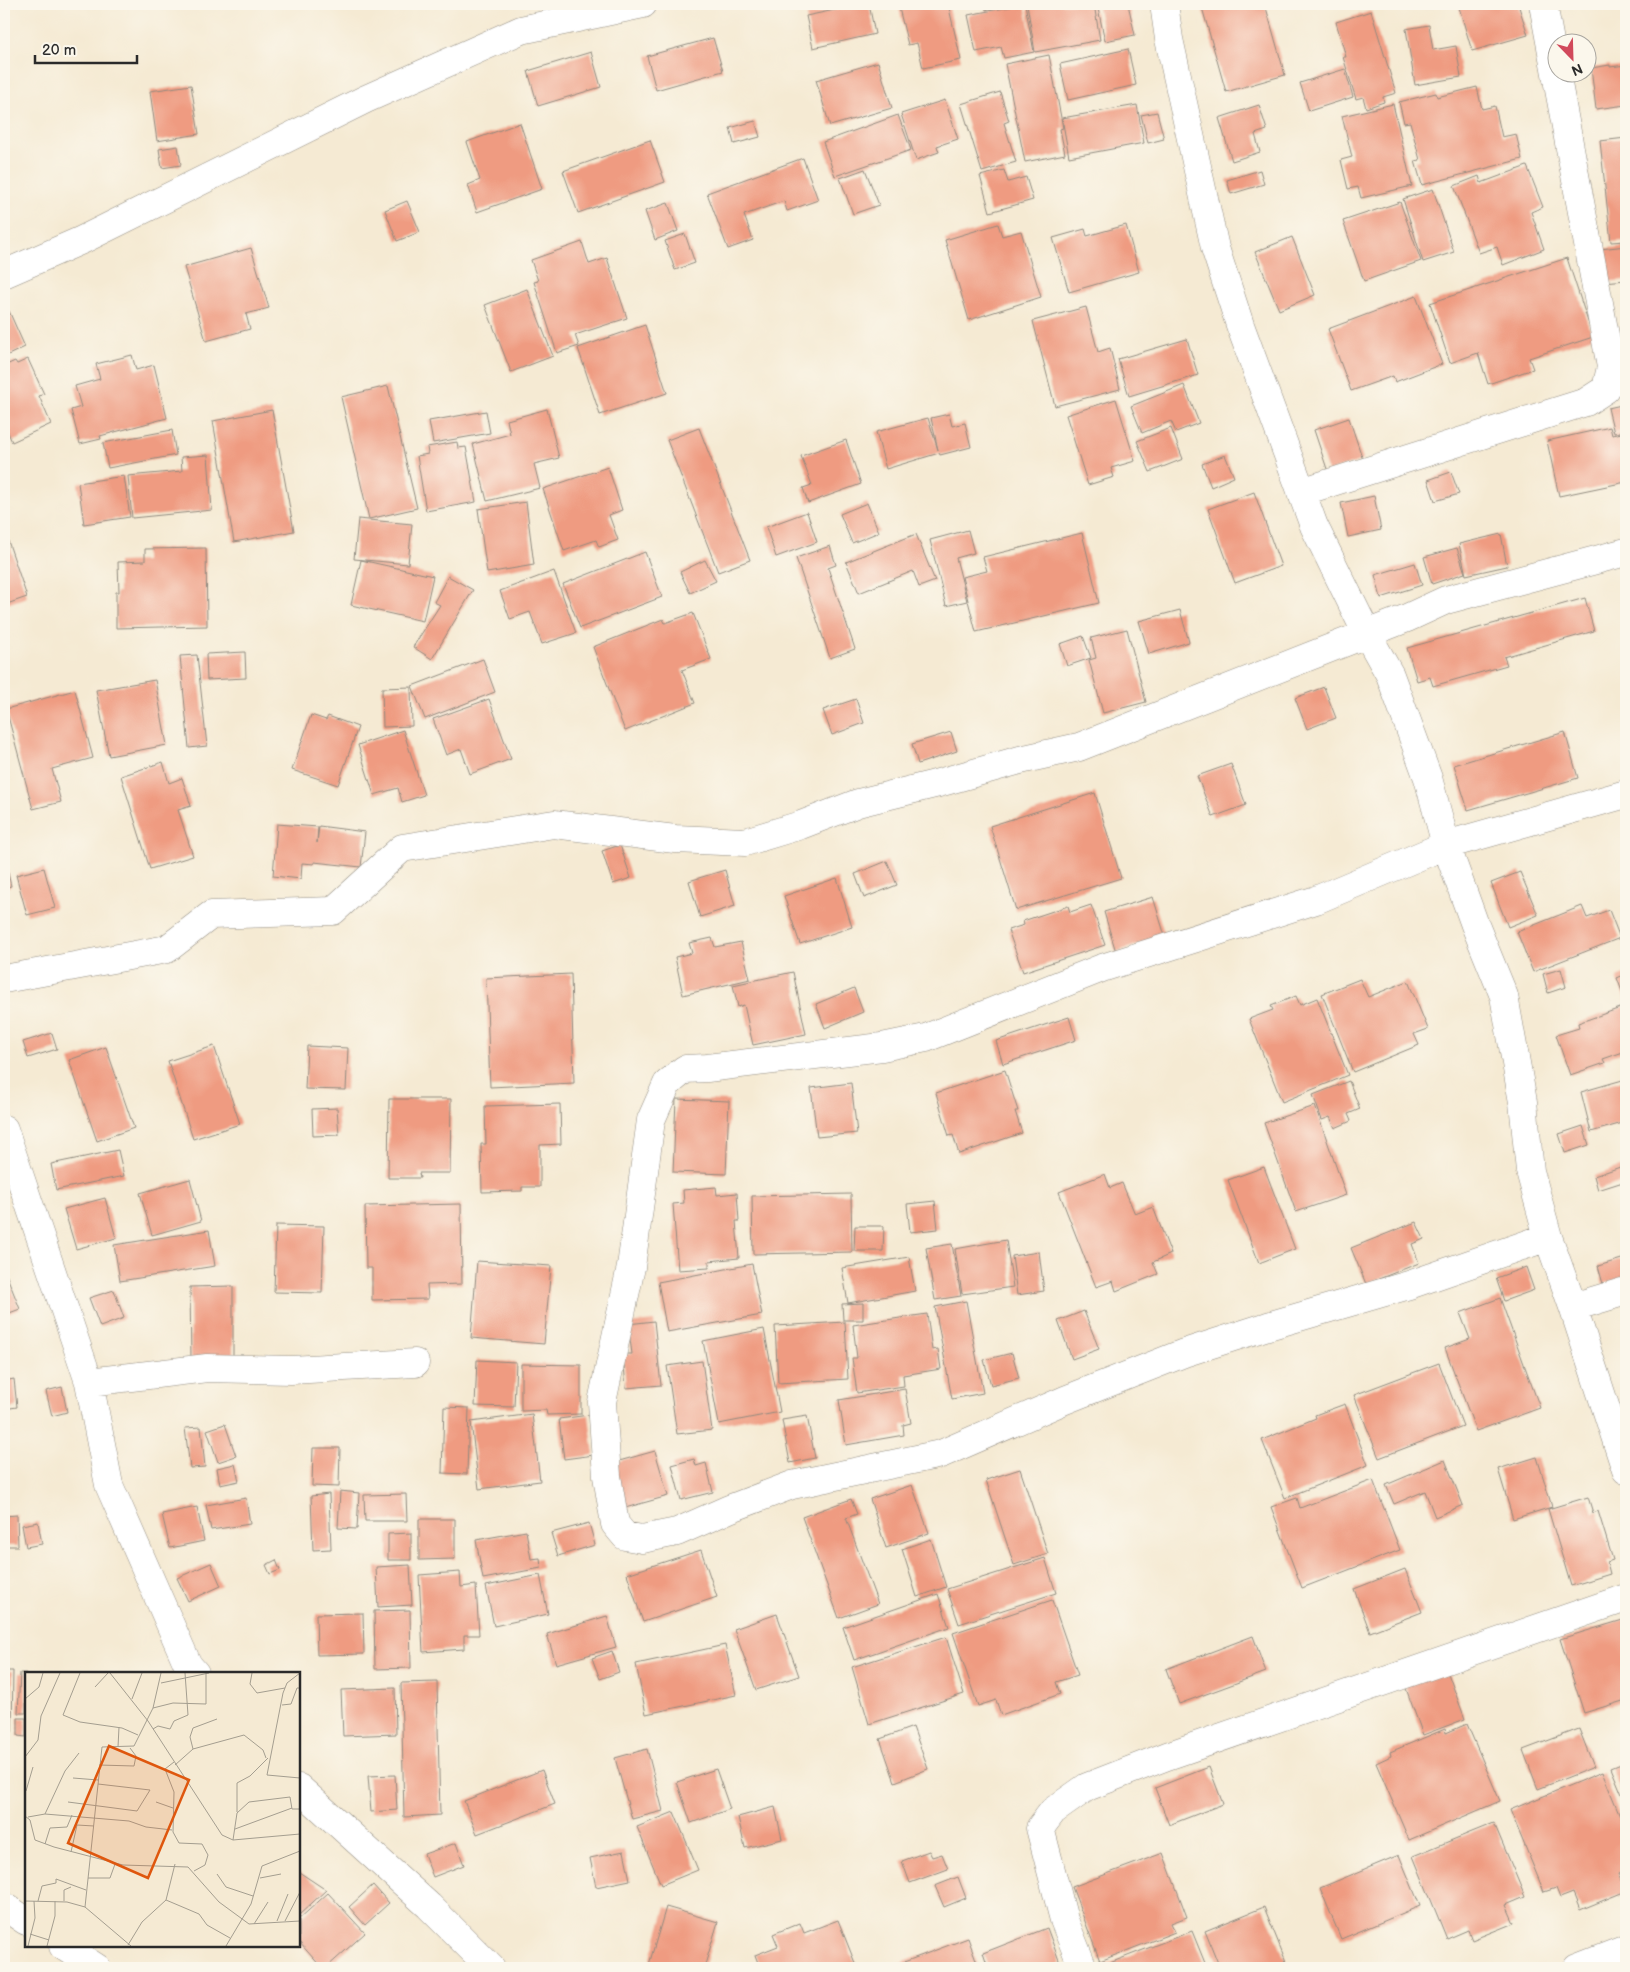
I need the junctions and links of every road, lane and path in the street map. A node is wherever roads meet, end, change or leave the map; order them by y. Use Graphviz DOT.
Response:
graph roads {
  1 [pos="643,4"];
  2 [pos="1164,4"];
  3 [pos="1543,4"];
  4 [pos="4,274"];
  5 [pos="1301,492"];
  6 [pos="1626,552"];
  7 [pos="1367,634"];
  8 [pos="1626,794"];
  9 [pos="1446,845"];
  10 [pos="4,979"];
  11 [pos="4,1129"];
  12 [pos="1548,1237"];
  13 [pos="1626,1291"];
  14 [pos="1573,1307"];
  15 [pos="415,1363"];
  16 [pos="89,1382"];
  17 [pos="1626,1470"];
  18 [pos="1626,1598"];
  19 [pos="193,1672"];
  20 [pos="300,1789"];
  21 [pos="4,1906"];
  22 [pos="25,1920"];
  23 [pos="65,1947"];
  24 [pos="1626,1949"];
  25 [pos="97,1968"];
  26 [pos="491,1968"];
  27 [pos="1083,1968"];
  28 [pos="1577,1968"];
  1 -- 4 [label="street"];
  2 -- 5 [label="street"];
  3 -- 5 [label="street"];
  5 -- 7 [label="street"];
  6 -- 7 [label="street"];
  7 -- 9 [label="street"];
  7 -- 10 [label="street"];
  8 -- 9 [label="street"];
  9 -- 12 [label="street"];
  9 -- 12 [label="street"];
  11 -- 16 [label="street"];
  12 -- 14 [label="street"];
  13 -- 14 [label="street"];
  14 -- 17 [label="street"];
  15 -- 16 [label="street"];
  16 -- 19 [label="street"];
  18 -- 27 [label="street"];
  20 -- 26 [label="street"];
  21 -- 22 [label="street"];
  23 -- 25 [label="street"];
  24 -- 28 [label="street"];
}
